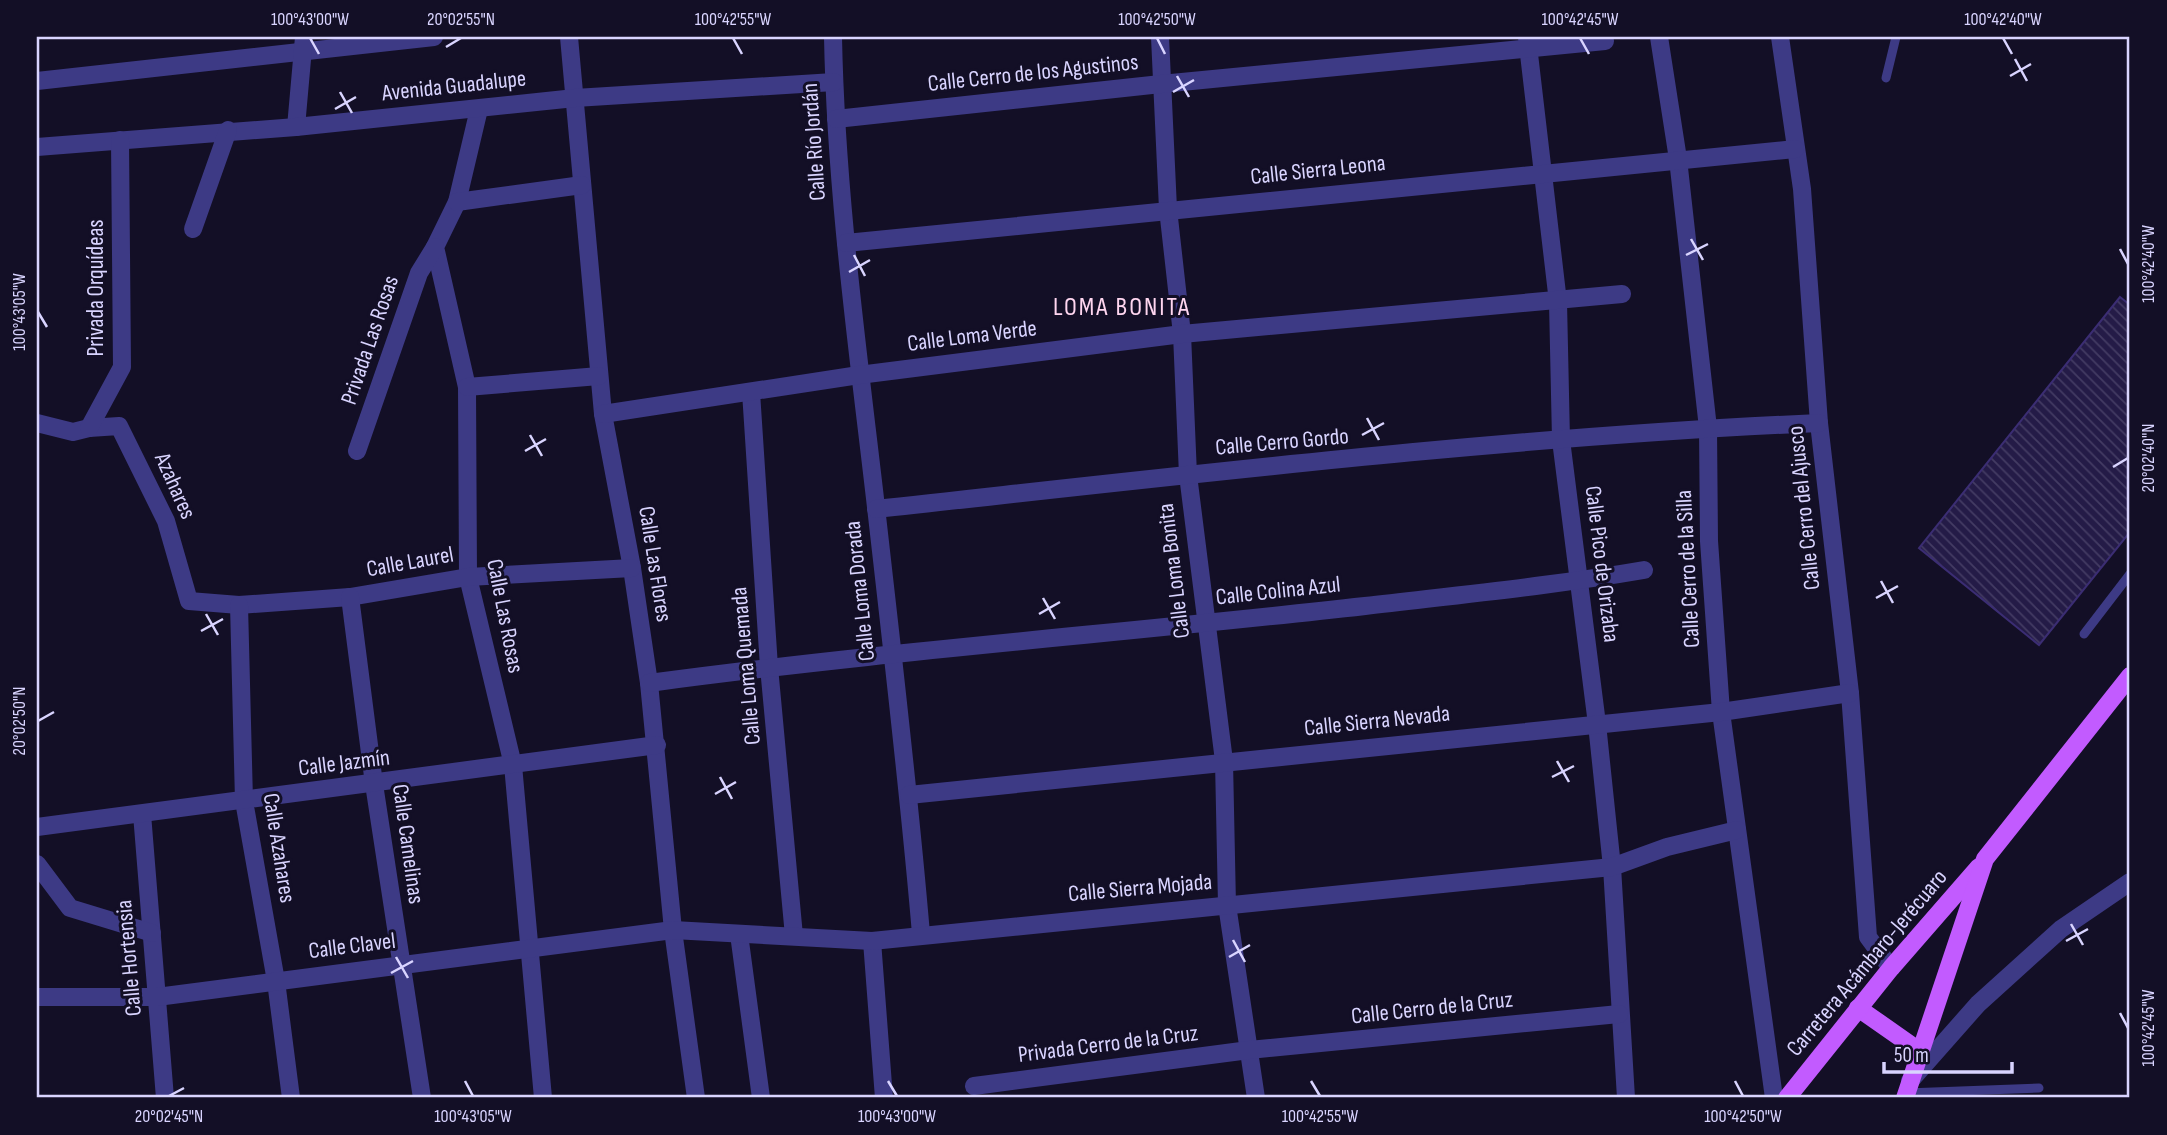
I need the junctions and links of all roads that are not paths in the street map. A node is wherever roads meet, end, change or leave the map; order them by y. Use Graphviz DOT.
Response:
graph roads {
  1 [pos="434,37"];
  2 [pos="569,37"];
  3 [pos="833,37"];
  4 [pos="1160,37"];
  5 [pos="1659,37"];
  6 [pos="1780,37"];
  7 [pos="1896,37"];
  8 [pos="1605,41"];
  9 [pos="1527,43"];
  10 [pos="304,44"];
  11 [pos="1886,78"];
  12 [pos="37,81"];
  13 [pos="834,82"];
  14 [pos="1161,83"];
  15 [pos="575,98"];
  16 [pos="479,108"];
  17 [pos="836,120"];
  18 [pos="296,127"];
  19 [pos="228,130"];
  20 [pos="120,140"];
  21 [pos="37,147"];
  22 [pos="1795,149"];
  23 [pos="1678,159"];
  24 [pos="1544,173"];
  25 [pos="582,184"];
  26 [pos="457,202"];
  27 [pos="1168,209"];
  28 [pos="193,229"];
  29 [pos="846,243"];
  30 [pos="435,247"];
  31 [pos="1622,294"];
  32 [pos="1558,302"];
  33 [pos="1182,334"];
  34 [pos="859,374"];
  35 [pos="599,376"];
  36 [pos="467,387"];
  37 [pos="751,392"];
  38 [pos="603,414"];
  39 [pos="37,423"];
  40 [pos="1819,423"];
  41 [pos="89,428"];
  42 [pos="1708,428"];
  43 [pos="1561,440"];
  44 [pos="357,451"];
  45 [pos="1188,475"];
  46 [pos="876,509"];
  47 [pos="632,568"];
  48 [pos="1644,570"];
  49 [pos="2130,574"];
  50 [pos="468,577"];
  51 [pos="1579,581"];
  52 [pos="350,597"];
  53 [pos="239,605"];
  54 [pos="1205,624"];
  55 [pos="2084,634"];
  56 [pos="890,654"];
  57 [pos="769,667"];
  58 [pos="2130,676"];
  59 [pos="649,683"];
  60 [pos="1850,693"];
  61 [pos="1721,712"];
  62 [pos="1597,724"];
  63 [pos="657,745"];
  64 [pos="1224,761"];
  65 [pos="513,765"];
  66 [pos="374,784"];
  67 [pos="909,794"];
  68 [pos="244,801"];
  69 [pos="142,814"];
  70 [pos="37,827"];
  71 [pos="1737,830"];
  72 [pos="1985,859"];
  73 [pos="37,864"];
  74 [pos="1612,867"];
  75 [pos="2130,882"];
  76 [pos="1227,905"];
  77 [pos="673,930"];
  78 [pos="152,933"];
  79 [pos="739,934"];
  80 [pos="921,934"];
  81 [pos="794,936"];
  82 [pos="872,940"];
  83 [pos="530,949"];
  84 [pos="401,964"];
  85 [pos="1891,968"];
  86 [pos="276,981"];
  87 [pos="37,997"];
  88 [pos="157,997"];
  89 [pos="1858,1008"];
  90 [pos="1619,1014"];
  91 [pos="1249,1050"];
  92 [pos="1919,1050"];
  93 [pos="974,1086"];
  94 [pos="2039,1088"];
  95 [pos="1906,1092"];
  96 [pos="165,1098"];
  97 [pos="291,1098"];
  98 [pos="422,1098"];
  99 [pos="543,1098"];
  100 [pos="696,1098"];
  101 [pos="761,1098"];
  102 [pos="884,1098"];
  103 [pos="1256,1098"];
  104 [pos="1626,1098"];
  105 [pos="1774,1098"];
  106 [pos="1787,1098"];
  1 -- 10 [label="street"];
  2 -- 15 [label="street, Calle Las Flores"];
  3 -- 13 [label="street, Calle Río Jordán"];
  4 -- 14 [label="street, Calle Loma Bonita"];
  5 -- 23 [label="street, Calle Cerro de la Silla"];
  6 -- 22 [label="street, Calle Cerro del Ajusco"];
  7 -- 11 [label="lane"];
  8 -- 9 [label="street, Calle Cerro de los Agustinos"];
  9 -- 14 [label="street, Calle Cerro de los Agustinos"];
  9 -- 24 [label="street, Calle Pico de Orizaba"];
  10 -- 12 [label="street"];
  10 -- 18 [label="street"];
  13 -- 15 [label="street, Avenida Guadalupe"];
  13 -- 17 [label="street, Calle Río Jordán"];
  14 -- 17 [label="street, Calle Cerro de los Agustinos"];
  14 -- 27 [label="street, Calle Loma Bonita"];
  15 -- 16 [label="street, Avenida Guadalupe"];
  15 -- 25 [label="street, Calle Las Flores"];
  16 -- 18 [label="street, Avenida Guadalupe"];
  16 -- 26 [label="street"];
  17 -- 29 [label="street, Calle Río Jordán"];
  18 -- 19 [label="street, Avenida Guadalupe"];
  19 -- 20 [label="street, Avenida Guadalupe"];
  19 -- 28 [label="street"];
  20 -- 21 [label="street, Avenida Guadalupe"];
  20 -- 41 [label="street, Privada Orquídeas"];
  22 -- 23 [label="street, Calle Sierra Leona"];
  22 -- 40 [label="street, Calle Cerro del Ajusco"];
  23 -- 24 [label="street, Calle Sierra Leona"];
  23 -- 42 [label="street, Calle Cerro de la Silla"];
  24 -- 27 [label="street, Calle Sierra Leona"];
  24 -- 32 [label="street, Calle Pico de Orizaba"];
  25 -- 26 [label="street"];
  25 -- 35 [label="street, Calle Las Flores"];
  26 -- 30 [label="street"];
  27 -- 29 [label="street, Calle Sierra Leona"];
  27 -- 33 [label="street, Calle Loma Bonita"];
  29 -- 34 [label="street, Calle Loma Dorada"];
  30 -- 36 [label="street, Calle Las Rosas"];
  30 -- 44 [label="street, Privada Las Rosas"];
  31 -- 32 [label="street, Calle Loma Verde"];
  32 -- 33 [label="street, Calle Loma Verde"];
  32 -- 43 [label="street, Calle Pico de Orizaba"];
  33 -- 34 [label="street, Calle Loma Verde"];
  33 -- 45 [label="street, Calle Loma Bonita"];
  34 -- 37 [label="street, Calle Loma Verde"];
  34 -- 46 [label="street, Calle Loma Dorada"];
  35 -- 36 [label="street"];
  35 -- 38 [label="street, Calle Las Flores"];
  36 -- 50 [label="street, Calle Las Rosas"];
  37 -- 38 [label="street, Calle Loma Verde"];
  37 -- 57 [label="street, Calle Loma Quemada"];
  38 -- 47 [label="street, Calle Las Flores"];
  39 -- 41 [label="street, Azahares"];
  40 -- 42 [label="street, Calle Cerro Gordo"];
  40 -- 60 [label="street, Calle Cerro del Ajusco"];
  41 -- 53 [label="street, Azahares"];
  42 -- 43 [label="street, Calle Cerro Gordo"];
  42 -- 61 [label="street, Calle Cerro de la Silla"];
  43 -- 45 [label="street, Calle Cerro Gordo"];
  43 -- 51 [label="street, Calle Pico de Orizaba"];
  45 -- 46 [label="street, Calle Cerro Gordo"];
  45 -- 54 [label="street, Calle Loma Bonita"];
  46 -- 56 [label="street, Calle Loma Dorada"];
  47 -- 50 [label="street, Calle Laurel"];
  47 -- 59 [label="street, Calle Las Flores"];
  48 -- 51 [label="street, Calle Colina Azul"];
  49 -- 55 [label="lane"];
  50 -- 52 [label="street, Calle Laurel"];
  50 -- 65 [label="street, Calle Las Rosas"];
  51 -- 54 [label="street, Calle Colina Azul"];
  51 -- 62 [label="street, Calle Pico de Orizaba"];
  52 -- 53 [label="street, Calle Laurel"];
  52 -- 66 [label="street, Calle Camelinas"];
  53 -- 68 [label="street, Calle Azahares"];
  54 -- 56 [label="street, Calle Colina Azul"];
  54 -- 64 [label="street, Calle Loma Bonita"];
  56 -- 57 [label="street, Calle Colina Azul"];
  56 -- 67 [label="street, Calle Loma Dorada"];
  57 -- 59 [label="street, Calle Colina Azul"];
  57 -- 81 [label="street, Calle Loma Quemada"];
  58 -- 72 [label="main road, Carretera Acámbaro-Jerécuaro"];
  59 -- 63 [label="street, Calle Las Flores"];
  60 -- 61 [label="street, Calle Sierra Nevada"];
  60 -- 85 [label="street, Calle Cerro del Ajusco"];
  61 -- 62 [label="street, Calle Sierra Nevada"];
  61 -- 71 [label="street, Calle Cerro de la Silla"];
  62 -- 64 [label="street, Calle Sierra Nevada"];
  62 -- 74 [label="street, Calle Pico de Orizaba"];
  63 -- 65 [label="street, Calle Jazmín"];
  63 -- 77 [label="street, Calle Las Flores"];
  64 -- 67 [label="street, Calle Sierra Nevada"];
  64 -- 76 [label="street, Calle Loma Bonita"];
  65 -- 66 [label="street, Calle Jazmín"];
  65 -- 83 [label="street, Calle Las Rosas"];
  66 -- 68 [label="street, Calle Jazmín"];
  66 -- 84 [label="street, Calle Camelinas"];
  67 -- 80 [label="street, Calle Loma Dorada"];
  68 -- 69 [label="street, Calle Jazmín"];
  68 -- 86 [label="street, Calle Azahares"];
  69 -- 70 [label="street, Calle Jazmín"];
  69 -- 78 [label="street, Calle Hortensia"];
  71 -- 74 [label="street, Calle Sierra Mojada"];
  71 -- 105 [label="street, Calle Cerro de la Silla"];
  72 -- 85 [label="main road, Carretera Acámbaro-Jerécuaro"];
  72 -- 92 [label="main road"];
  73 -- 78 [label="street"];
  74 -- 76 [label="street, Calle Sierra Mojada"];
  74 -- 90 [label="street, Calle Pico de Orizaba"];
  75 -- 95 [label="street"];
  76 -- 80 [label="street, Calle Sierra Mojada"];
  76 -- 91 [label="street, Calle Loma Bonita"];
  77 -- 79 [label="street, Calle Sierra Mojada"];
  77 -- 83 [label="street, Calle Clavel"];
  77 -- 100 [label="street, Calle Las Flores"];
  78 -- 88 [label="street, Calle Hortensia"];
  79 -- 81 [label="street, Calle Sierra Mojada"];
  79 -- 101 [label="street"];
  80 -- 82 [label="street, Calle Sierra Mojada"];
  81 -- 82 [label="street, Calle Sierra Mojada"];
  82 -- 102 [label="street"];
  83 -- 84 [label="street, Calle Clavel"];
  83 -- 99 [label="street, Calle Las Rosas"];
  84 -- 86 [label="street, Calle Clavel"];
  84 -- 98 [label="street, Calle Camelinas"];
  85 -- 89 [label="main road, Carretera Acámbaro-Jerécuaro"];
  86 -- 88 [label="street, Calle Clavel"];
  86 -- 97 [label="street, Calle Azahares"];
  87 -- 88 [label="street, Calle Clavel"];
  88 -- 96 [label="street, Calle Hortensia"];
  89 -- 92 [label="main road"];
  89 -- 106 [label="main road, Carretera Acámbaro-Jerécuaro"];
  90 -- 91 [label="street, Calle Cerro de la Cruz"];
  90 -- 104 [label="street, Calle Pico de Orizaba"];
  91 -- 93 [label="street, Privada Cerro de la Cruz"];
  91 -- 103 [label="street, Calle Loma Bonita"];
  92 -- 95 [label="main road"];
  94 -- 95 [label="lane"];
}
